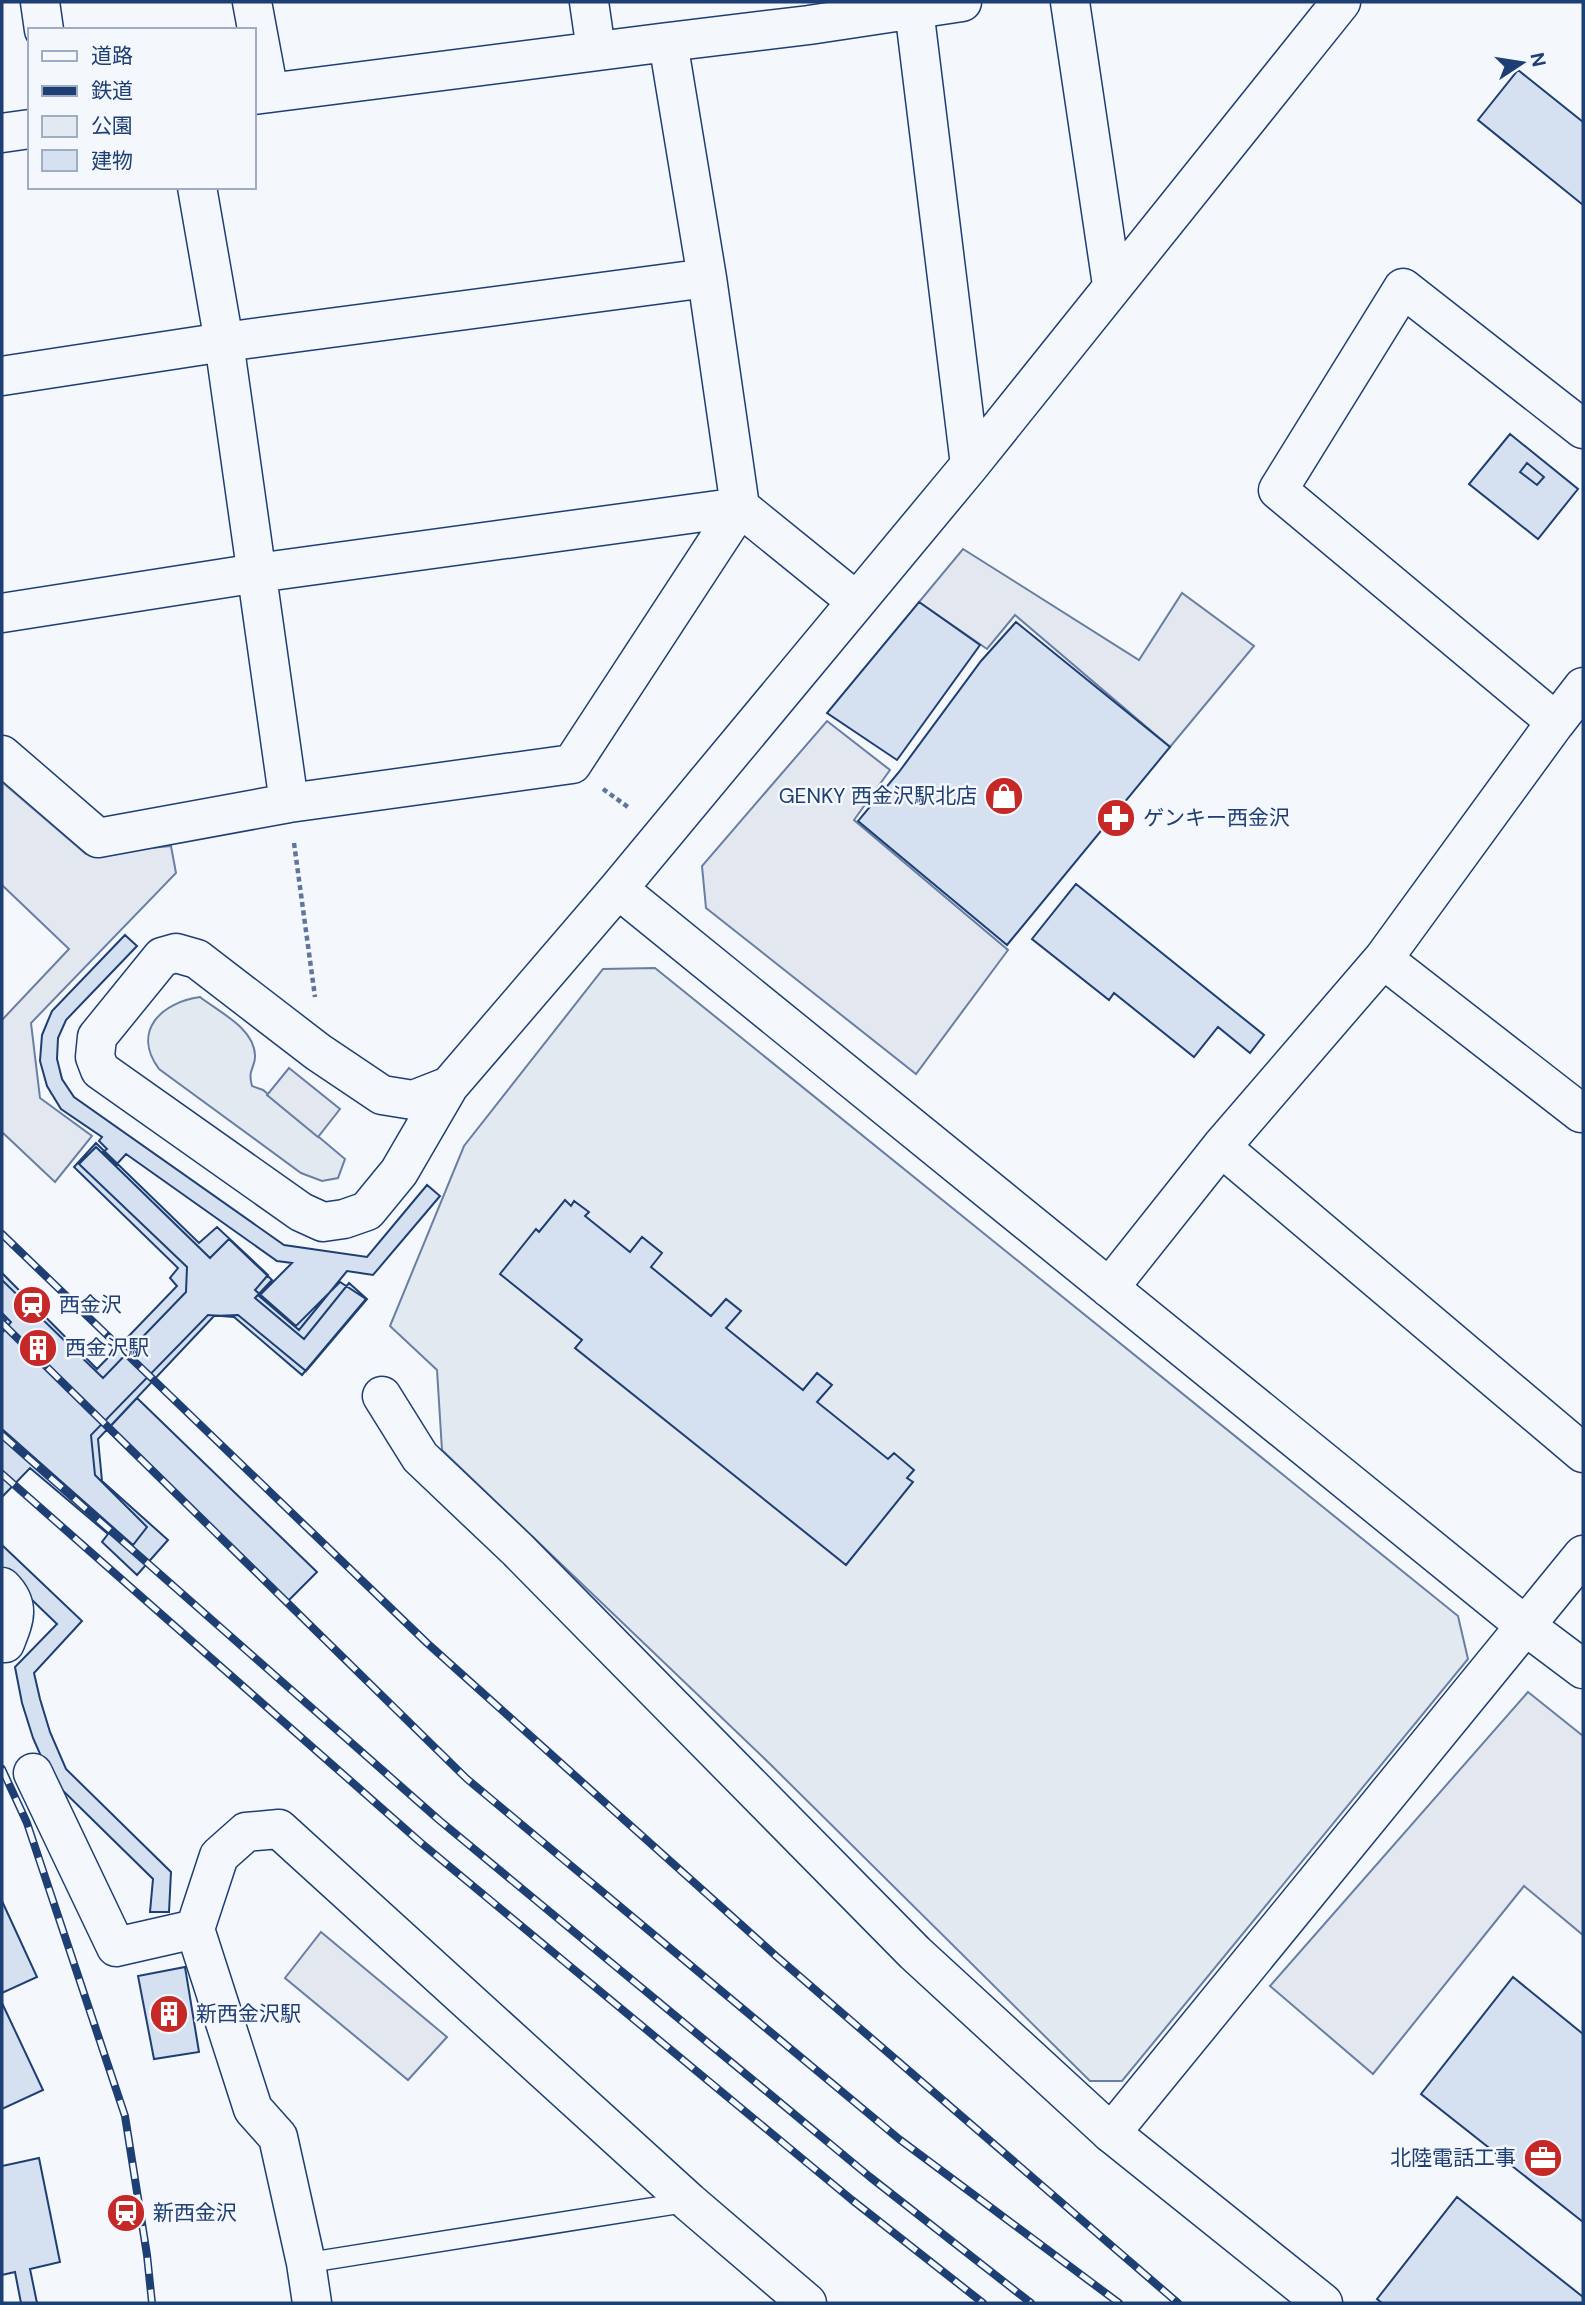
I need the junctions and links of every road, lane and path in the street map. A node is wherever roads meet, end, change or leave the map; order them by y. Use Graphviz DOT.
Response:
graph roads {
  1 [pos="40,2"];
  2 [pos="252,2"];
  3 [pos="589,2"];
  4 [pos="962,2"];
  5 [pos="1070,2"];
  6 [pos="1341,2"];
  7 [pos="914,9"];
  8 [pos="808,14"];
  9 [pos="44,28"];
  10 [pos="255,28"];
  11 [pos="668,42"];
  12 [pos="256,43"];
  13 [pos="596,50"];
  14 [pos="261,94"];
  15 [pos="28,129"];
  16 [pos="2,133"];
  17 [pos="197,189"];
  18 [pos="707,278"];
  19 [pos="1112,285"];
  20 [pos="224,342"];
  21 [pos="2,376"];
  22 [pos="1583,429"];
  23 [pos="970,465"];
  24 [pos="740,507"];
  25 [pos="257,573"];
  26 [pos="856,601"];
  27 [pos="2,613"];
  28 [pos="1573,700"];
  29 [pos="2,755"];
  30 [pos="289,803"];
  31 [pos="618,889"];
  32 [pos="1383,959"];
  33 [pos="316,1009"];
  34 [pos="449,1086"];
  35 [pos="1582,1113"];
  36 [pos="1221,1147"];
  37 [pos="1109,1288"];
  38 [pos="382,1396"];
  39 [pos="1583,1453"];
  40 [pos="1583,1555"];
  41 [pos="2,1587"];
  42 [pos="1527,1627"];
  43 [pos="2,1643"];
  44 [pos="1583,1669"];
  45 [pos="33,1773"];
  46 [pos="195,1929"];
  47 [pos="1111,2133"];
  48 [pos="689,2202"];
  49 [pos="306,2263"];
  50 [pos="312,2303"];
  51 [pos="807,2303"];
  52 [pos="1323,2303"];
  1 -- 9 [label="street"];
  2 -- 10 [label="street"];
  3 -- 13 [label="street"];
  4 -- 7 [label="street"];
  5 -- 19 [label="street"];
  6 -- 19 [label="street"];
  7 -- 8 [label="street"];
  7 -- 23 [label="street"];
  8 -- 11 [label="street"];
  11 -- 13 [label="street"];
  11 -- 18 [label="street"];
  12 -- 14 [label="street"];
  13 -- 14 [label="street"];
  15 -- 16 [label="street"];
  17 -- 20 [label="street"];
  18 -- 20 [label="street"];
  18 -- 24 [label="street"];
  19 -- 23 [label="street"];
  20 -- 21 [label="street"];
  20 -- 25 [label="street"];
  22 -- 28 [label="street"];
  23 -- 26 [label="street"];
  24 -- 25 [label="street"];
  24 -- 26 [label="street"];
  24 -- 30 [label="street"];
  25 -- 27 [label="street"];
  25 -- 30 [label="street"];
  26 -- 31 [label="street"];
  28 -- 32 [label="street"];
  29 -- 30 [label="street"];
  30 -- 33 [label="path"];
  31 -- 34 [label="street"];
  31 -- 37 [label="street"];
  32 -- 35 [label="street"];
  32 -- 36 [label="street"];
  34 -- 34 [label="street"];
  36 -- 37 [label="street"];
  36 -- 39 [label="street"];
  37 -- 42 [label="street"];
  38 -- 47 [label="street"];
  40 -- 42 [label="street"];
  41 -- 43 [label="street"];
  42 -- 44 [label="street"];
  42 -- 47 [label="street"];
  45 -- 46 [label="street"];
  46 -- 48 [label="street"];
  46 -- 49 [label="street"];
  47 -- 52 [label="street"];
  48 -- 49 [label="lane"];
  48 -- 51 [label="street"];
  49 -- 50 [label="street"];
}
